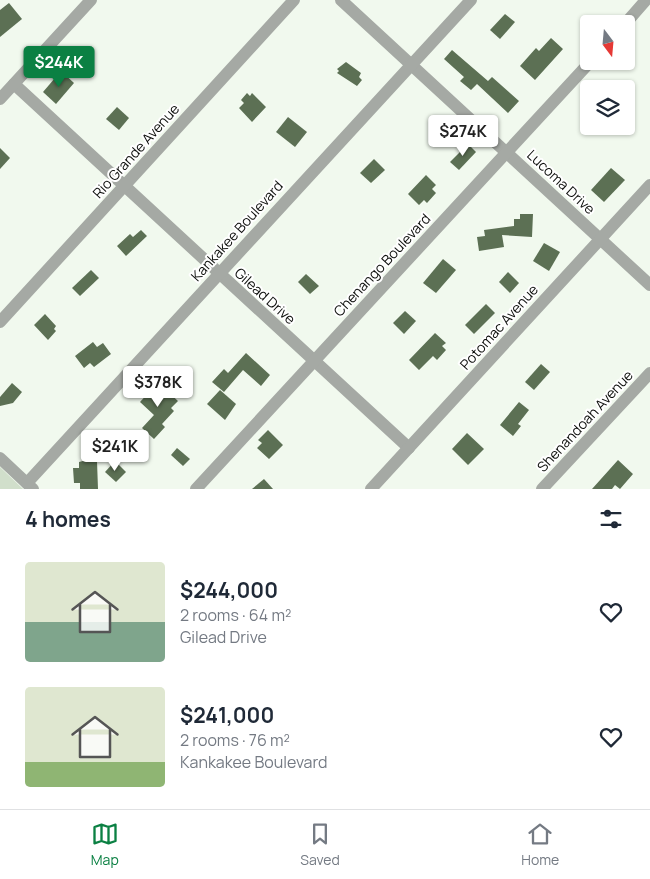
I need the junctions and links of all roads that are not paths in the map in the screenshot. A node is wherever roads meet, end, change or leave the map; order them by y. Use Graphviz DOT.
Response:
graph roads {
  1 [pos="91,0"];
  2 [pos="294,0"];
  3 [pos="341,0"];
  4 [pos="471,0"];
  5 [pos="646,0"];
  6 [pos="633,15"];
  7 [pos="412,65"];
  8 [pos="583,70"];
  9 [pos="14,84"];
  10 [pos="0,99"];
  11 [pos="508,153"];
  12 [pos="650,185"];
  13 [pos="124,186"];
  14 [pos="600,240"];
  15 [pos="218,274"];
  16 [pos="650,286"];
  17 [pos="0,322"];
  18 [pos="314,361"];
  19 [pos="650,373"];
  20 [pos="409,448"];
  21 [pos="0,458"];
  22 [pos="30,486"];
  23 [pos="196,489"];
  24 [pos="371,489"];
  25 [pos="542,489"];
  1 -- 9 [label="street"];
  2 -- 13 [label="street, Rio Grande Avenue"];
  3 -- 7 [label="street, Lucoma Drive"];
  4 -- 7 [label="street, Kankakee Boulevard"];
  5 -- 6 [label="street"];
  7 -- 11 [label="street, Lucoma Drive"];
  7 -- 15 [label="street, Kankakee Boulevard"];
  8 -- 11 [label="street, Chenango Boulevard"];
  9 -- 10 [label="street"];
  9 -- 13 [label="street, Gilead Drive"];
  11 -- 14 [label="street, Lucoma Drive"];
  11 -- 18 [label="street, Chenango Boulevard"];
  12 -- 14 [label="street, Potomac Avenue"];
  13 -- 15 [label="street, Gilead Drive"];
  13 -- 17 [label="street, Rio Grande Avenue"];
  14 -- 16 [label="street, Lucoma Drive"];
  14 -- 20 [label="street, Potomac Avenue"];
  15 -- 18 [label="street, Gilead Drive"];
  15 -- 22 [label="street, Kankakee Boulevard"];
  18 -- 20 [label="street, Gilead Drive"];
  18 -- 23 [label="street, Chenango Boulevard"];
  19 -- 25 [label="street, Shenandoah Avenue"];
  20 -- 24 [label="street, Potomac Avenue"];
  21 -- 22 [label="street"];
}
